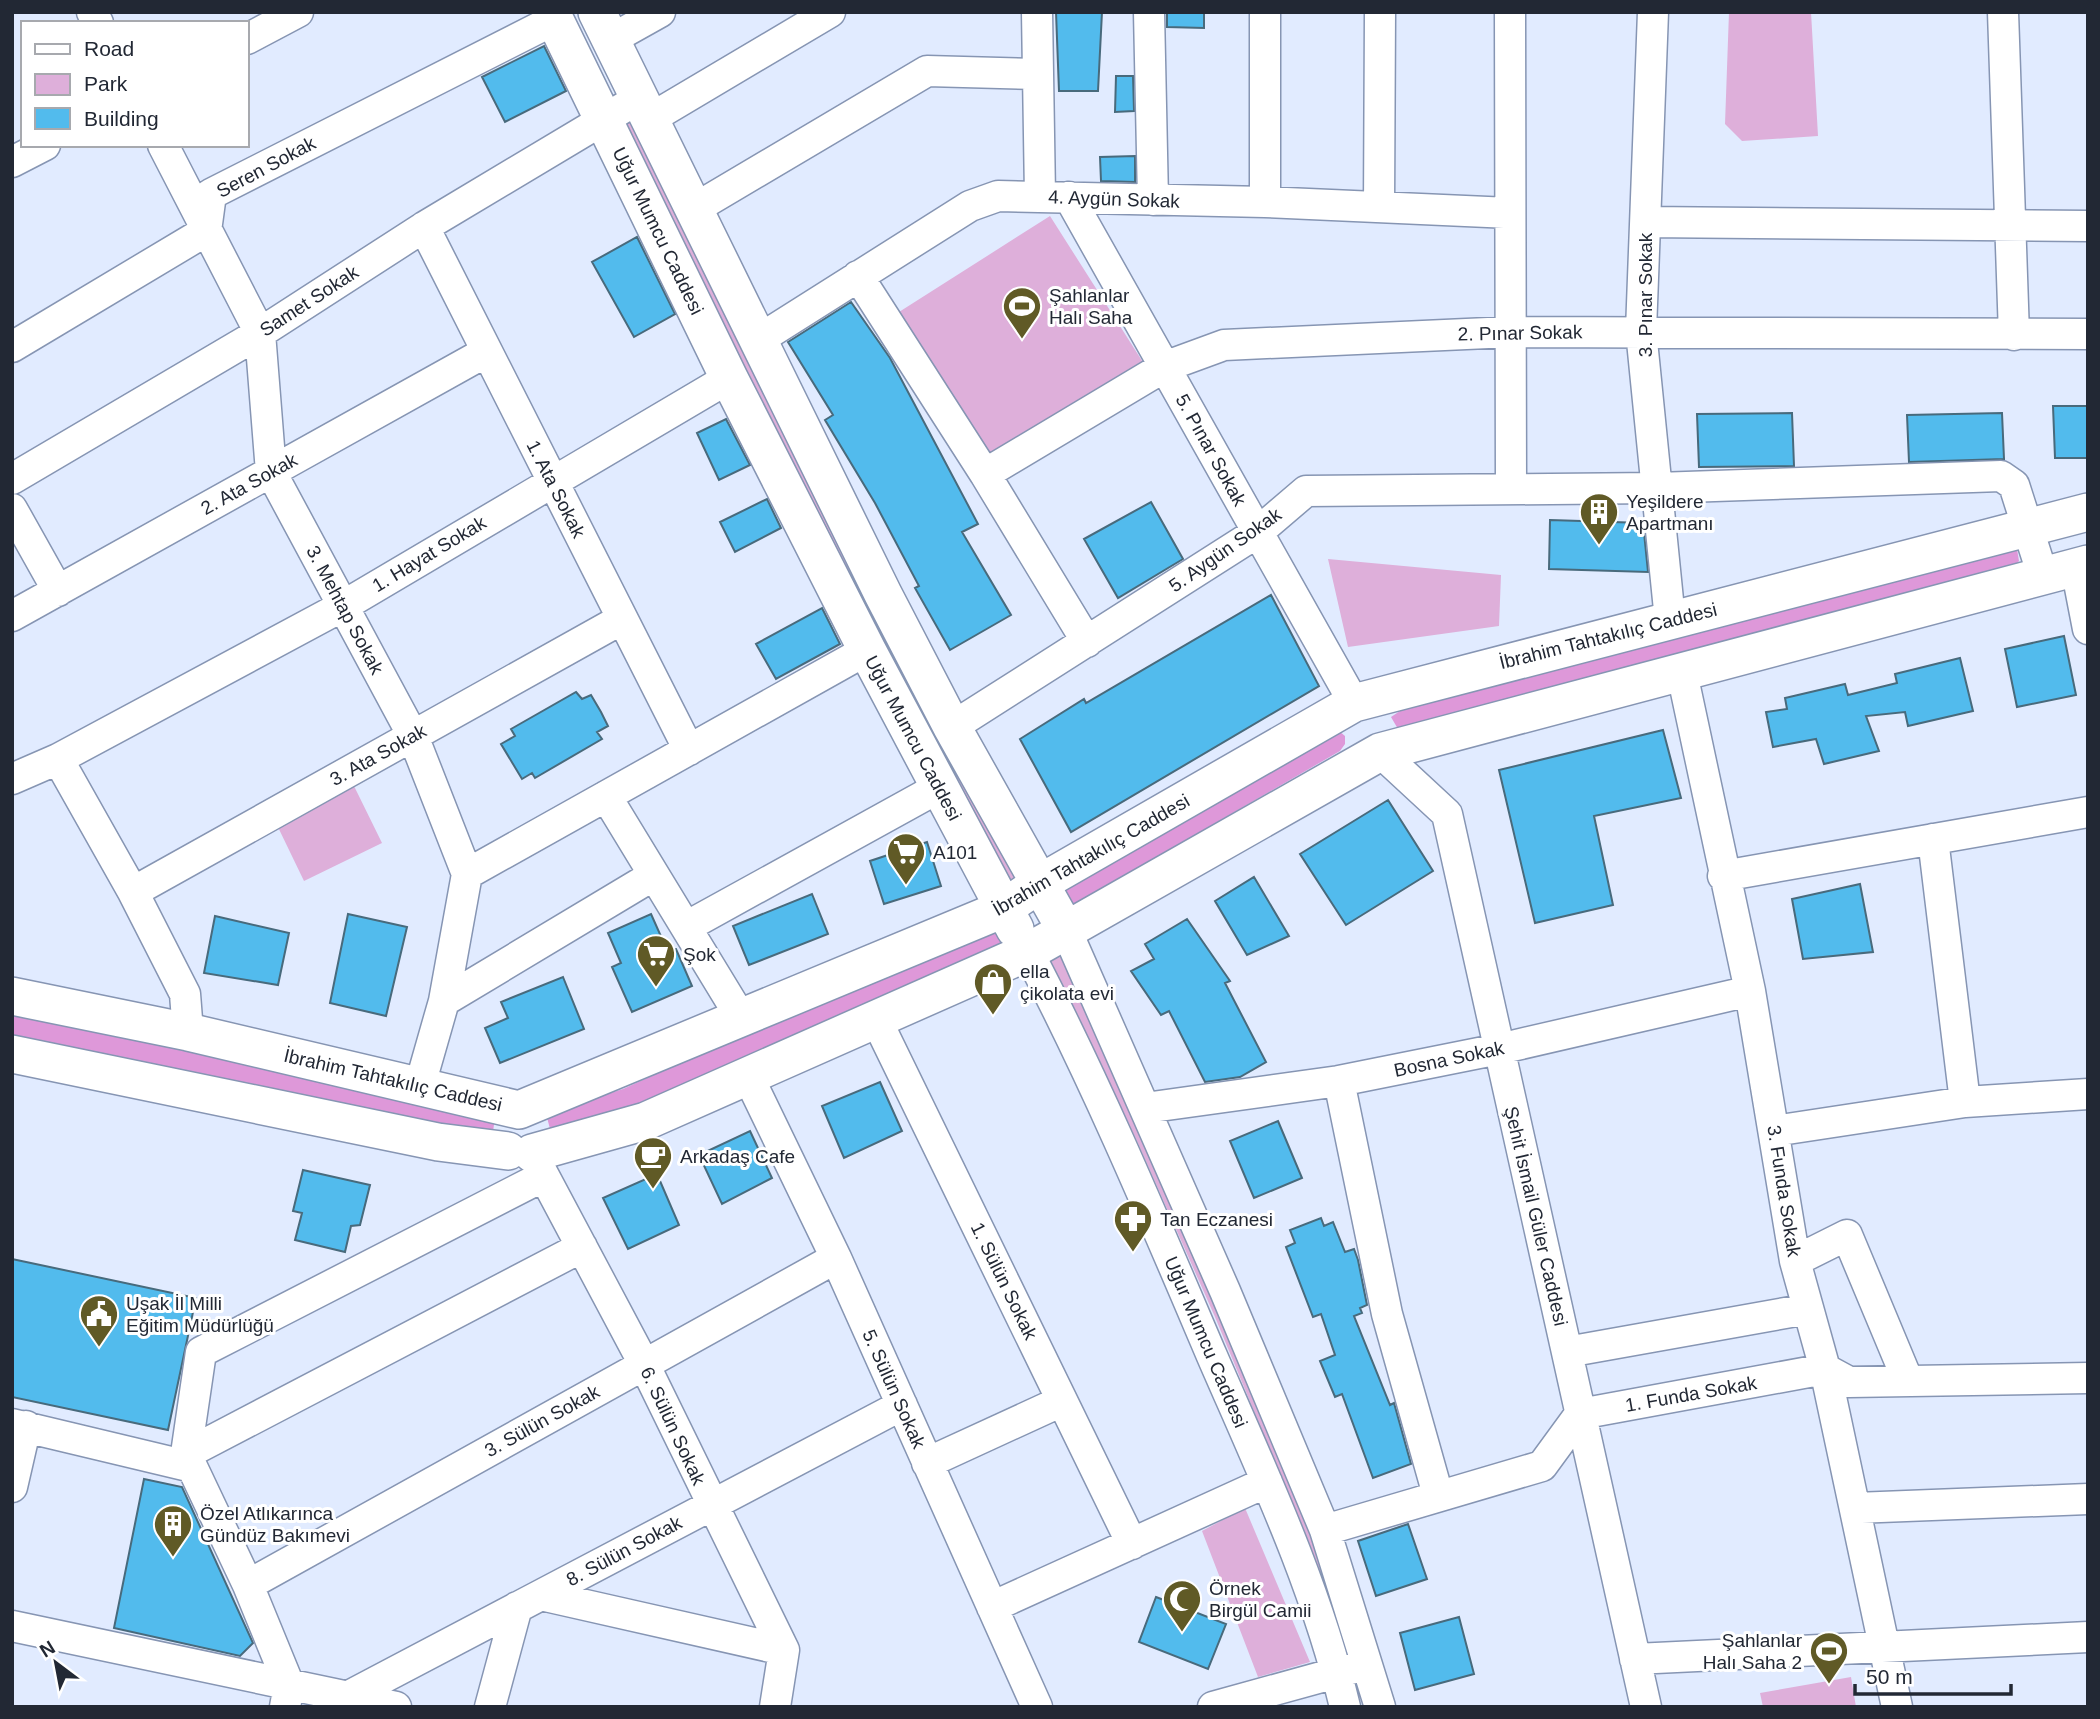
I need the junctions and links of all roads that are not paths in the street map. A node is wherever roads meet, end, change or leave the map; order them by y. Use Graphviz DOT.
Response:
graph roads {
  1 [pos="298,12"];
  2 [pos="660,12"];
  3 [pos="830,12"];
  4 [pos="1037,12"];
  5 [pos="1149,12"];
  6 [pos="1265,12"];
  7 [pos="1380,12"];
  8 [pos="1510,12"];
  9 [pos="1653,12"];
  10 [pos="2003,12"];
  11 [pos="553,16"];
  12 [pos="603,26"];
  13 [pos="248,38"];
  14 [pos="1038,74"];
  15 [pos="643,109"];
  16 [pos="605,120"];
  17 [pos="41,147"];
  18 [pos="164,147"];
  19 [pos="12,162"];
  20 [pos="1054,197"];
  21 [pos="1153,200"];
  22 [pos="1265,202"];
  23 [pos="1379,207"];
  24 [pos="694,209"];
  25 [pos="1510,213"];
  26 [pos="1646,222"];
  27 [pos="2009,225"];
  28 [pos="2088,226"];
  29 [pos="424,227"];
  30 [pos="206,231"];
  31 [pos="858,276"];
  32 [pos="1641,331"];
  33 [pos="1510,332"];
  34 [pos="260,333"];
  35 [pos="2088,334"];
  36 [pos="2014,335"];
  37 [pos="758,340"];
  38 [pos="12,348"];
  39 [pos="486,352"];
  40 [pos="1164,367"];
  41 [pos="729,378"];
  42 [pos="271,472"];
  43 [pos="985,474"];
  44 [pos="12,479"];
  45 [pos="552,481"];
  46 [pos="1511,487"];
  47 [pos="1657,488"];
  48 [pos="12,509"];
  49 [pos="2088,512"];
  50 [pos="2027,528"];
  51 [pos="1258,532"];
  52 [pos="2069,569"];
  53 [pos="58,591"];
  54 [pos="343,606"];
  55 [pos="12,616"];
  56 [pos="622,619"];
  57 [pos="1670,620"];
  58 [pos="2088,629"];
  59 [pos="1087,642"];
  60 [pos="866,650"];
  61 [pos="1682,673"];
  62 [pos="1354,703"];
  63 [pos="952,727"];
  64 [pos="413,736"];
  65 [pos="689,750"];
  66 [pos="1380,752"];
  67 [pos="58,759"];
  68 [pos="12,779"];
  69 [pos="938,788"];
  70 [pos="606,796"];
  71 [pos="2088,812"];
  72 [pos="1933,839"];
  73 [pos="467,874"];
  74 [pos="654,875"];
  75 [pos="1723,876"];
  76 [pos="1042,882"];
  77 [pos="133,892"];
  78 [pos="1003,909"];
  79 [pos="686,927"];
  80 [pos="1067,932"];
  81 [pos="1028,952"];
  82 [pos="1750,991"];
  83 [pos="12,996"];
  84 [pos="444,1002"];
  85 [pos="740,1016"];
  86 [pos="876,1019"];
  87 [pos="188,1032"];
  88 [pos="1499,1049"];
  89 [pos="12,1054"];
  90 [pos="747,1074"];
  91 [pos="1339,1081"];
  92 [pos="420,1085"];
  93 [pos="2088,1094"];
  94 [pos="1965,1102"];
  95 [pos="1145,1108"];
  96 [pos="519,1110"];
  97 [pos="1774,1131"];
  98 [pos="528,1160"];
  99 [pos="582,1247"];
  100 [pos="836,1258"];
  101 [pos="1795,1261"];
  102 [pos="1808,1309"];
  103 [pos="1567,1352"];
  104 [pos="644,1364"];
  105 [pos="1825,1369"];
  106 [pos="2088,1378"];
  107 [pos="1908,1381"];
  108 [pos="1062,1401"];
  109 [pos="902,1405"];
  110 [pos="1580,1414"];
  111 [pos="19,1425"];
  112 [pos="189,1460"];
  113 [pos="927,1463"];
  114 [pos="1267,1482"];
  115 [pos="12,1488"];
  116 [pos="1438,1495"];
  117 [pos="2088,1499"];
  118 [pos="711,1506"];
  119 [pos="1855,1508"];
  120 [pos="1325,1530"];
  121 [pos="1132,1544"];
  122 [pos="247,1585"];
  123 [pos="529,1601"];
  124 [pos="992,1607"];
  125 [pos="12,1626"];
  126 [pos="2088,1637"];
  127 [pos="1885,1647"];
  128 [pos="784,1650"];
  129 [pos="1635,1659"];
  130 [pos="1369,1665"];
  131 [pos="1337,1672"];
  132 [pos="287,1696"];
  133 [pos="347,1697"];
  134 [pos="1248,1701"];
  135 [pos="396,1707"];
  136 [pos="490,1707"];
  137 [pos="775,1707"];
  138 [pos="1037,1707"];
  139 [pos="1213,1707"];
  140 [pos="1345,1707"];
  141 [pos="1380,1707"];
  142 [pos="1646,1707"];
  143 [pos="1897,1707"];
  1 -- 13 [label="street"];
  2 -- 12 [label="street"];
  3 -- 15 [label="street, Samet Sokak"];
  4 -- 14 [label="street"];
  5 -- 21 [label="street"];
  6 -- 22 [label="street"];
  7 -- 23 [label="street"];
  8 -- 25 [label="street"];
  9 -- 26 [label="street, 3. Pınar Sokak"];
  10 -- 27 [label="street"];
  11 -- 16 [label="main road, Uğur Mumcu Caddesi"];
  11 -- 30 [label="street, Seren Sokak"];
  12 -- 15 [label="main road, Uğur Mumcu Caddesi"];
  14 -- 20 [label="street"];
  14 -- 24 [label="street"];
  15 -- 16 [label="street, Samet Sokak"];
  15 -- 24 [label="main road, Uğur Mumcu Caddesi"];
  16 -- 29 [label="street, Samet Sokak"];
  16 -- 41 [label="main road, Uğur Mumcu Caddesi"];
  17 -- 19 [label="street"];
  18 -- 30 [label="street, 3. Mehtap Sokak"];
  20 -- 21 [label="street, 4. Aygün Sokak"];
  20 -- 31 [label="street, 4. Aygün Sokak"];
  20 -- 40 [label="street, 5. Pınar Sokak"];
  21 -- 22 [label="street, 4. Aygün Sokak"];
  22 -- 23 [label="street, 4. Aygün Sokak"];
  23 -- 25 [label="street, 4. Aygün Sokak"];
  24 -- 37 [label="main road, Uğur Mumcu Caddesi"];
  25 -- 33 [label="street"];
  26 -- 27 [label="street"];
  26 -- 32 [label="street, 3. Pınar Sokak"];
  27 -- 28 [label="street"];
  27 -- 36 [label="street"];
  29 -- 34 [label="street, Samet Sokak"];
  29 -- 39 [label="street, 1. Ata Sokak"];
  30 -- 34 [label="street, 3. Mehtap Sokak"];
  30 -- 38 [label="street"];
  31 -- 37 [label="street, 4. Aygün Sokak"];
  31 -- 43 [label="street"];
  32 -- 33 [label="street, 2. Pınar Sokak"];
  32 -- 36 [label="street, 2. Pınar Sokak"];
  32 -- 47 [label="street, 3. Pınar Sokak"];
  33 -- 40 [label="street, 2. Pınar Sokak"];
  33 -- 46 [label="street"];
  34 -- 42 [label="street, 3. Mehtap Sokak"];
  34 -- 44 [label="street, Samet Sokak"];
  35 -- 36 [label="street, 2. Pınar Sokak"];
  37 -- 63 [label="main road, Uğur Mumcu Caddesi"];
  39 -- 42 [label="street, 2. Ata Sokak"];
  39 -- 45 [label="street, 1. Ata Sokak"];
  40 -- 43 [label="street, 2. Pınar Sokak"];
  40 -- 51 [label="street, 5. Pınar Sokak"];
  41 -- 45 [label="street, 1. Hayat Sokak"];
  41 -- 60 [label="main road, Uğur Mumcu Caddesi"];
  42 -- 53 [label="street, 2. Ata Sokak"];
  42 -- 54 [label="street, 3. Mehtap Sokak"];
  43 -- 59 [label="street"];
  45 -- 54 [label="street, 1. Hayat Sokak"];
  45 -- 56 [label="street, 1. Ata Sokak"];
  46 -- 47 [label="street, 5. Aygün Sokak"];
  46 -- 51 [label="street, 5. Aygün Sokak"];
  47 -- 50 [label="street, 5. Aygün Sokak"];
  47 -- 57 [label="street, 3. Pınar Sokak"];
  48 -- 53 [label="street"];
  49 -- 50 [label="main road, İbrahim Tahtakılıç Caddesi"];
  50 -- 52 [label="street, 5. Aygün Sokak"];
  50 -- 57 [label="main road, İbrahim Tahtakılıç Caddesi"];
  51 -- 59 [label="street, 5. Aygün Sokak"];
  51 -- 62 [label="street, 5. Pınar Sokak"];
  52 -- 58 [label="street, 5. Aygün Sokak"];
  52 -- 61 [label="main road"];
  53 -- 55 [label="street, 2. Ata Sokak"];
  54 -- 64 [label="street, 3. Mehtap Sokak"];
  54 -- 67 [label="street, 1. Hayat Sokak"];
  56 -- 64 [label="street, 3. Ata Sokak"];
  56 -- 65 [label="street, 1. Ata Sokak"];
  57 -- 62 [label="main road, İbrahim Tahtakılıç Caddesi"];
  59 -- 63 [label="street, 5. Aygün Sokak"];
  60 -- 65 [label="street"];
  60 -- 69 [label="main road, Uğur Mumcu Caddesi"];
  61 -- 66 [label="main road"];
  61 -- 75 [label="street, 3. Funda Sokak"];
  62 -- 66 [label="main road"];
  62 -- 76 [label="main road, İbrahim Tahtakılıç Caddesi"];
  63 -- 76 [label="main road, Uğur Mumcu Caddesi"];
  64 -- 73 [label="street, 3. Mehtap Sokak"];
  64 -- 77 [label="street, 3. Ata Sokak"];
  65 -- 70 [label="street"];
  66 -- 80 [label="main road"];
  66 -- 88 [label="street, Şehit İsmail Güler Caddesi"];
  67 -- 68 [label="street, 1. Hayat Sokak"];
  67 -- 77 [label="street"];
  69 -- 78 [label="main road, Uğur Mumcu Caddesi"];
  69 -- 79 [label="street"];
  70 -- 73 [label="street"];
  70 -- 74 [label="street"];
  71 -- 72 [label="street"];
  72 -- 75 [label="street"];
  72 -- 94 [label="street"];
  73 -- 84 [label="street"];
  74 -- 79 [label="street"];
  74 -- 84 [label="street"];
  75 -- 82 [label="street, 3. Funda Sokak"];
  76 -- 78 [label="main road, İbrahim Tahtakılıç Caddesi"];
  76 -- 80 [label="main road, Uğur Mumcu Caddesi"];
  77 -- 87 [label="street"];
  78 -- 81 [label="main road, Uğur Mumcu Caddesi"];
  78 -- 85 [label="main road, İbrahim Tahtakılıç Caddesi"];
  79 -- 85 [label="street"];
  80 -- 81 [label="main road"];
  80 -- 95 [label="street, Uğur Mumcu Caddesi"];
  81 -- 86 [label="main road"];
  81 -- 114 [label="street, Uğur Mumcu Caddesi"];
  82 -- 88 [label="street, Bosna Sokak"];
  82 -- 97 [label="street, 3. Funda Sokak"];
  83 -- 87 [label="main road, İbrahim Tahtakılıç Caddesi"];
  84 -- 92 [label="street"];
  85 -- 96 [label="main road, İbrahim Tahtakılıç Caddesi"];
  86 -- 90 [label="main road"];
  86 -- 108 [label="street, 1. Sülün Sokak"];
  87 -- 92 [label="main road, İbrahim Tahtakılıç Caddesi"];
  88 -- 91 [label="street, Bosna Sokak"];
  88 -- 103 [label="street, Şehit İsmail Güler Caddesi"];
  89 -- 98 [label="main road"];
  90 -- 98 [label="main road"];
  90 -- 100 [label="street, 5. Sülün Sokak"];
  91 -- 95 [label="street, Bosna Sokak"];
  91 -- 116 [label="street"];
  92 -- 96 [label="main road, İbrahim Tahtakılıç Caddesi"];
  93 -- 94 [label="street"];
  94 -- 97 [label="street"];
  95 -- 120 [label="street, Uğur Mumcu Caddesi"];
  96 -- 98 [label="main road"];
  97 -- 101 [label="street, 3. Funda Sokak"];
  98 -- 99 [label="street, 6. Sülün Sokak"];
  98 -- 112 [label="street"];
  99 -- 104 [label="street, 6. Sülün Sokak"];
  99 -- 112 [label="street"];
  100 -- 104 [label="street, 3. Sülün Sokak"];
  100 -- 109 [label="street, 5. Sülün Sokak"];
  101 -- 102 [label="street, 3. Funda Sokak"];
  101 -- 107 [label="street"];
  102 -- 103 [label="street"];
  102 -- 105 [label="street, 3. Funda Sokak"];
  103 -- 110 [label="street, Şehit İsmail Güler Caddesi"];
  104 -- 118 [label="street, 6. Sülün Sokak"];
  104 -- 122 [label="street, 3. Sülün Sokak"];
  105 -- 107 [label="street"];
  105 -- 110 [label="street, 1. Funda Sokak"];
  105 -- 119 [label="street, 3. Funda Sokak"];
  106 -- 107 [label="street"];
  108 -- 113 [label="street"];
  108 -- 121 [label="street, 1. Sülün Sokak"];
  109 -- 113 [label="street, 5. Sülün Sokak"];
  109 -- 118 [label="street, 8. Sülün Sokak"];
  110 -- 116 [label="street"];
  110 -- 129 [label="street, Şehit İsmail Güler Caddesi"];
  111 -- 112 [label="street"];
  111 -- 115 [label="street"];
  112 -- 122 [label="street"];
  113 -- 124 [label="street, 5. Sülün Sokak"];
  114 -- 121 [label="street"];
  114 -- 131 [label="street, Uğur Mumcu Caddesi"];
  116 -- 120 [label="street"];
  117 -- 119 [label="street"];
  118 -- 123 [label="street, 8. Sülün Sokak"];
  118 -- 128 [label="street, 6. Sülün Sokak"];
  119 -- 127 [label="street, 3. Funda Sokak"];
  120 -- 130 [label="street, Uğur Mumcu Caddesi"];
  121 -- 124 [label="street"];
  122 -- 132 [label="street"];
  123 -- 128 [label="street"];
  123 -- 133 [label="street, 8. Sülün Sokak"];
  123 -- 136 [label="street"];
  124 -- 138 [label="street, 5. Sülün Sokak"];
  125 -- 132 [label="street"];
  126 -- 127 [label="street"];
  127 -- 129 [label="street"];
  127 -- 143 [label="street, 3. Funda Sokak"];
  128 -- 137 [label="street"];
  129 -- 142 [label="street, Şehit İsmail Güler Caddesi"];
  130 -- 131 [label="street"];
  130 -- 141 [label="street, Uğur Mumcu Caddesi"];
  131 -- 134 [label="street"];
  131 -- 140 [label="street, Uğur Mumcu Caddesi"];
  132 -- 133 [label="street"];
  133 -- 135 [label="street"];
  134 -- 139 [label="street"];
}
